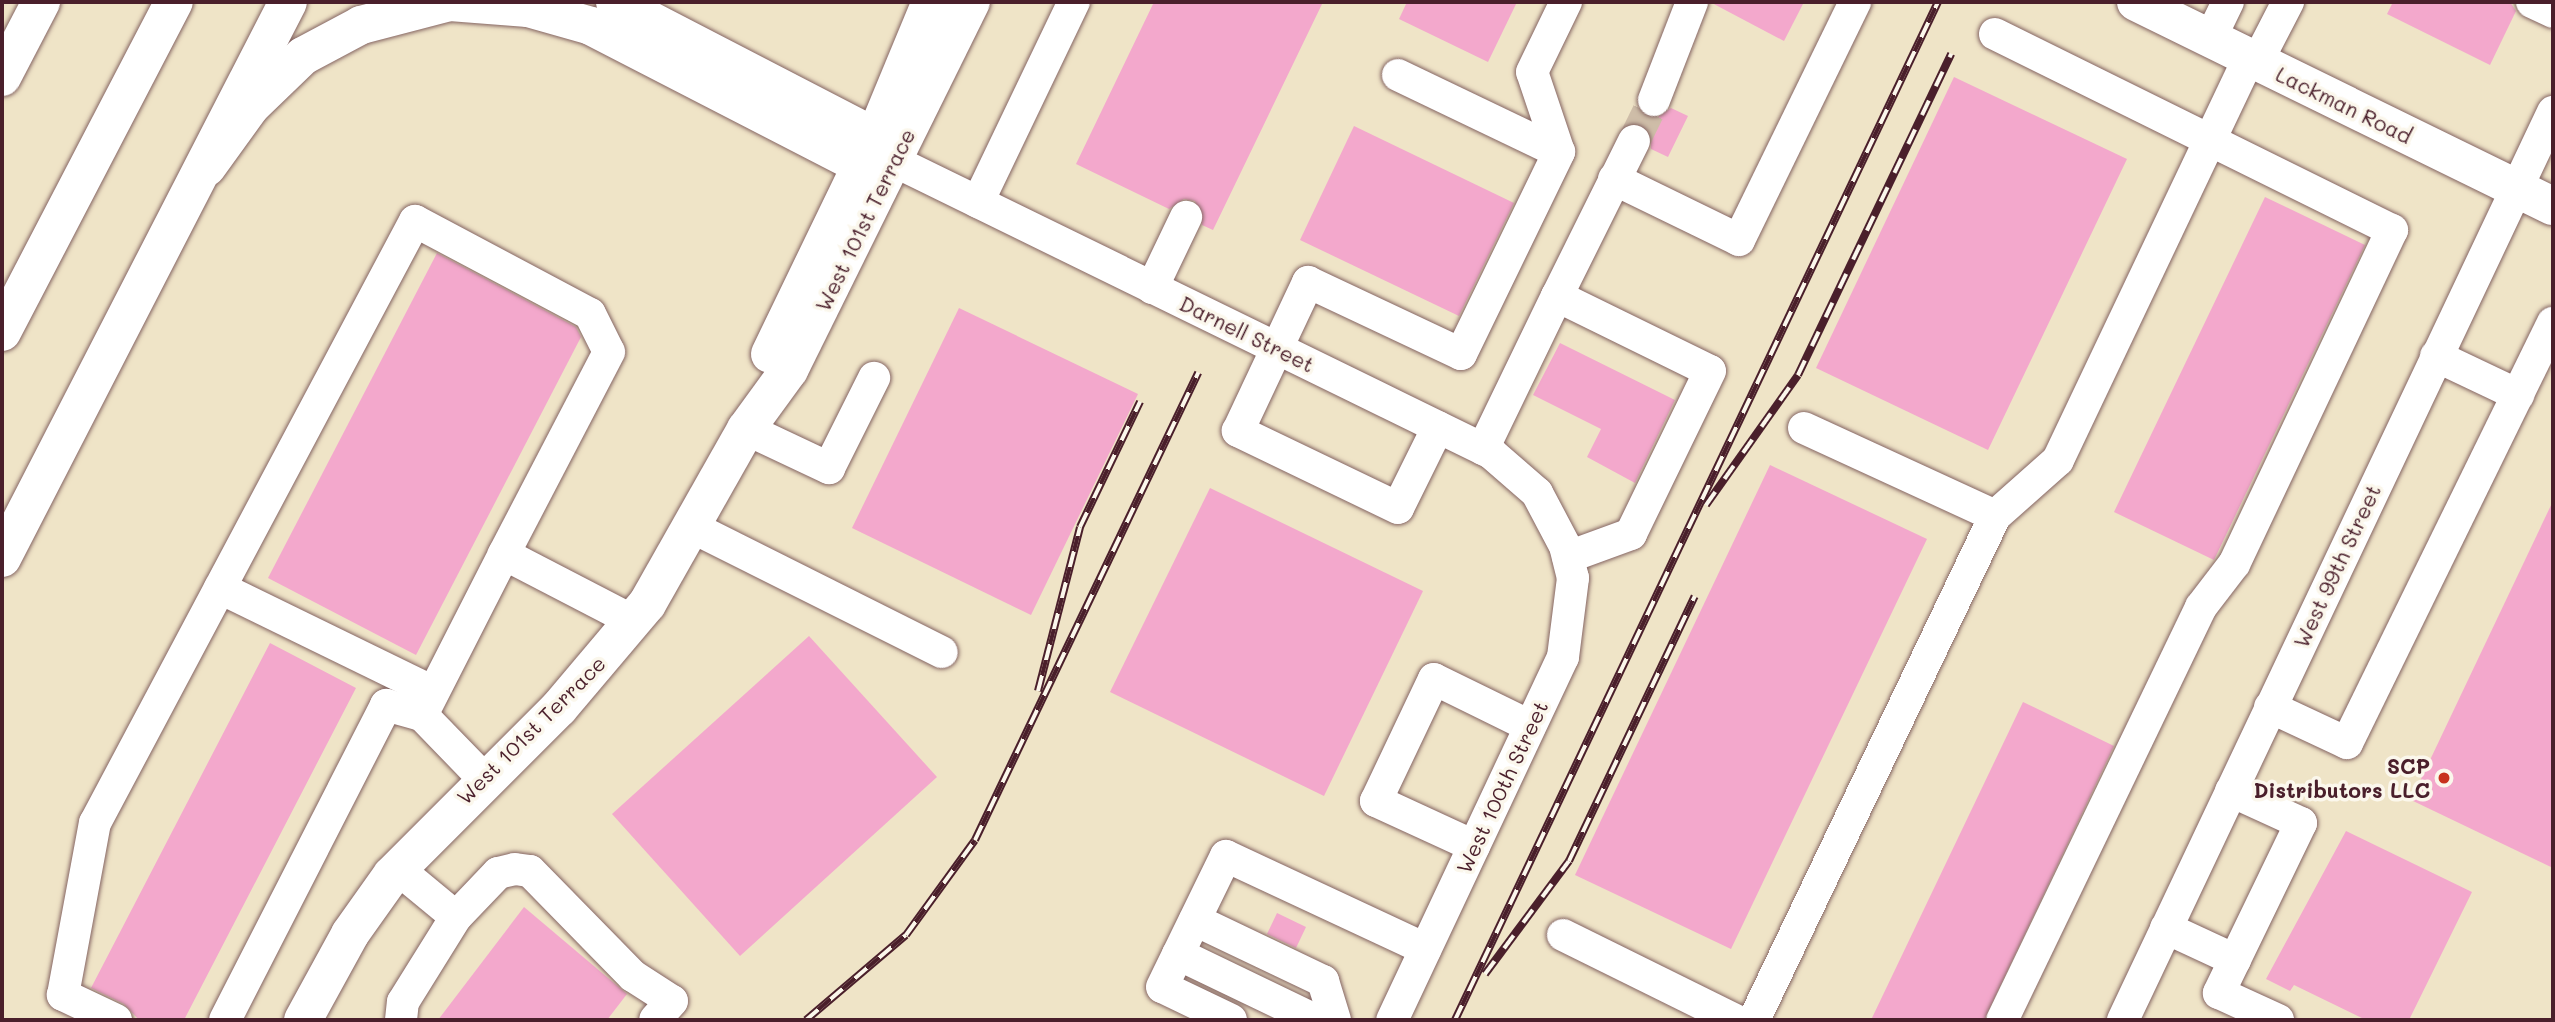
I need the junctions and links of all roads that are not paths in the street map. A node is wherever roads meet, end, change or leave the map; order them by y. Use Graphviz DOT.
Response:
graph roads {
  1 [pos="41,2"];
  2 [pos="174,2"];
  3 [pos="288,2"];
  4 [pos="615,2"];
  5 [pos="931,2"];
  6 [pos="971,2"];
  7 [pos="1074,2"];
  8 [pos="1566,2"];
  9 [pos="1855,2"];
  10 [pos="2136,2"];
  11 [pos="2228,2"];
  12 [pos="2288,2"];
  13 [pos="2532,2"];
  14 [pos="2553,12"];
  15 [pos="1689,15"];
  16 [pos="1995,34"];
  17 [pos="2210,39"];
  18 [pos="2253,60"];
  19 [pos="1398,75"];
  20 [pos="2,77"];
  21 [pos="1654,100"];
  22 [pos="2553,112"];
  23 [pos="1634,141"];
  24 [pos="2210,141"];
  25 [pos="1559,152"];
  26 [pos="876,154"];
  27 [pos="207,166"];
  28 [pos="1614,179"];
  29 [pos="2516,188"];
  30 [pos="978,202"];
  31 [pos="2553,206"];
  32 [pos="1186,217"];
  33 [pos="1152,288"];
  34 [pos="1557,296"];
  35 [pos="2553,323"];
  36 [pos="2,332"];
  37 [pos="1276,348"];
  38 [pos="2436,356"];
  39 [pos="874,378"];
  40 [pos="2518,395"];
  41 [pos="1438,427"];
  42 [pos="1804,428"];
  43 [pos="746,429"];
  44 [pos="1483,449"];
  45 [pos="1995,516"];
  46 [pos="694,528"];
  47 [pos="1567,551"];
  48 [pos="504,554"];
  49 [pos="2,558"];
  50 [pos="220,588"];
  51 [pos="633,621"];
  52 [pos="942,652"];
  53 [pos="427,703"];
  54 [pos="2270,707"];
  55 [pos="1530,726"];
  56 [pos="484,779"];
  57 [pos="2231,791"];
  58 [pos="1474,846"];
  59 [pos="398,869"];
  60 [pos="456,917"];
  61 [pos="2166,928"];
  62 [pos="1563,935"];
  63 [pos="1186,937"];
  64 [pos="1425,950"];
  65 [pos="2235,960"];
  66 [pos="2130,1018"];
  67 [pos="116,1020"];
  68 [pos="225,1020"];
  69 [pos="303,1020"];
  70 [pos="401,1020"];
  71 [pos="655,1020"];
  72 [pos="1231,1020"];
  73 [pos="1315,1020"];
  74 [pos="1329,1020"];
  75 [pos="1335,1020"];
  76 [pos="1392,1020"];
  77 [pos="1735,1020"];
  78 [pos="1754,1020"];
  79 [pos="2002,1020"];
  80 [pos="2278,1020"];
  1 -- 20 [label="main road"];
  2 -- 36 [label="main road"];
  3 -- 27 [label="main road"];
  4 -- 26 [label="main road"];
  5 -- 26 [label="main road, West 101st Terrace"];
  6 -- 26 [label="main road, West 101st Terrace"];
  7 -- 30 [label="street"];
  8 -- 25 [label="street"];
  9 -- 28 [label="street"];
  10 -- 17 [label="main road, Lackman Road"];
  11 -- 17 [label="street"];
  12 -- 18 [label="street"];
  13 -- 14 [label="street"];
  15 -- 21 [label="street"];
  16 -- 24 [label="street"];
  17 -- 18 [label="main road, Lackman Road"];
  18 -- 24 [label="street"];
  18 -- 29 [label="main road, Lackman Road"];
  19 -- 25 [label="street"];
  22 -- 29 [label="street, West 99th Street"];
  23 -- 28 [label="street"];
  24 -- 45 [label="street"];
  24 -- 79 [label="street"];
  25 -- 37 [label="street"];
  26 -- 27 [label="main road"];
  26 -- 30 [label="street, Darnell Street"];
  26 -- 43 [label="main road, West 101st Terrace"];
  27 -- 49 [label="main road"];
  28 -- 34 [label="street"];
  29 -- 31 [label="main road, Lackman Road"];
  29 -- 38 [label="street, West 99th Street"];
  30 -- 33 [label="street, Darnell Street"];
  32 -- 33 [label="street"];
  33 -- 37 [label="street, Darnell Street"];
  34 -- 44 [label="street"];
  34 -- 47 [label="street"];
  35 -- 40 [label="street"];
  37 -- 41 [label="street, Darnell Street"];
  37 -- 41 [label="street"];
  38 -- 40 [label="street"];
  38 -- 54 [label="street, West 99th Street"];
  39 -- 43 [label="street"];
  40 -- 54 [label="street"];
  41 -- 44 [label="street, Darnell Street"];
  42 -- 45 [label="street"];
  43 -- 46 [label="main road, West 101st Terrace"];
  44 -- 47 [label="street, Darnell Street"];
  45 -- 78 [label="street"];
  46 -- 51 [label="main road, West 101st Terrace"];
  46 -- 52 [label="street"];
  47 -- 55 [label="street, West 100th Street"];
  48 -- 50 [label="street"];
  48 -- 51 [label="street"];
  48 -- 53 [label="street"];
  50 -- 53 [label="street"];
  50 -- 67 [label="street"];
  51 -- 56 [label="main road, West 101st Terrace"];
  53 -- 56 [label="street"];
  53 -- 68 [label="street"];
  54 -- 57 [label="street, West 99th Street"];
  55 -- 58 [label="street, West 100th Street"];
  55 -- 58 [label="street"];
  56 -- 59 [label="main road, West 101st Terrace"];
  57 -- 61 [label="street, West 99th Street"];
  57 -- 65 [label="street"];
  58 -- 64 [label="street, West 100th Street"];
  59 -- 60 [label="street"];
  59 -- 69 [label="main road, West 101st Terrace"];
  60 -- 70 [label="street"];
  60 -- 71 [label="street"];
  61 -- 65 [label="street"];
  61 -- 66 [label="street, West 99th Street"];
  62 -- 77 [label="street"];
  63 -- 64 [label="street"];
  63 -- 72 [label="street"];
  63 -- 73 [label="street"];
  63 -- 74 [label="street"];
  63 -- 75 [label="street"];
  64 -- 76 [label="street, West 100th Street"];
  65 -- 80 [label="street"];
}
